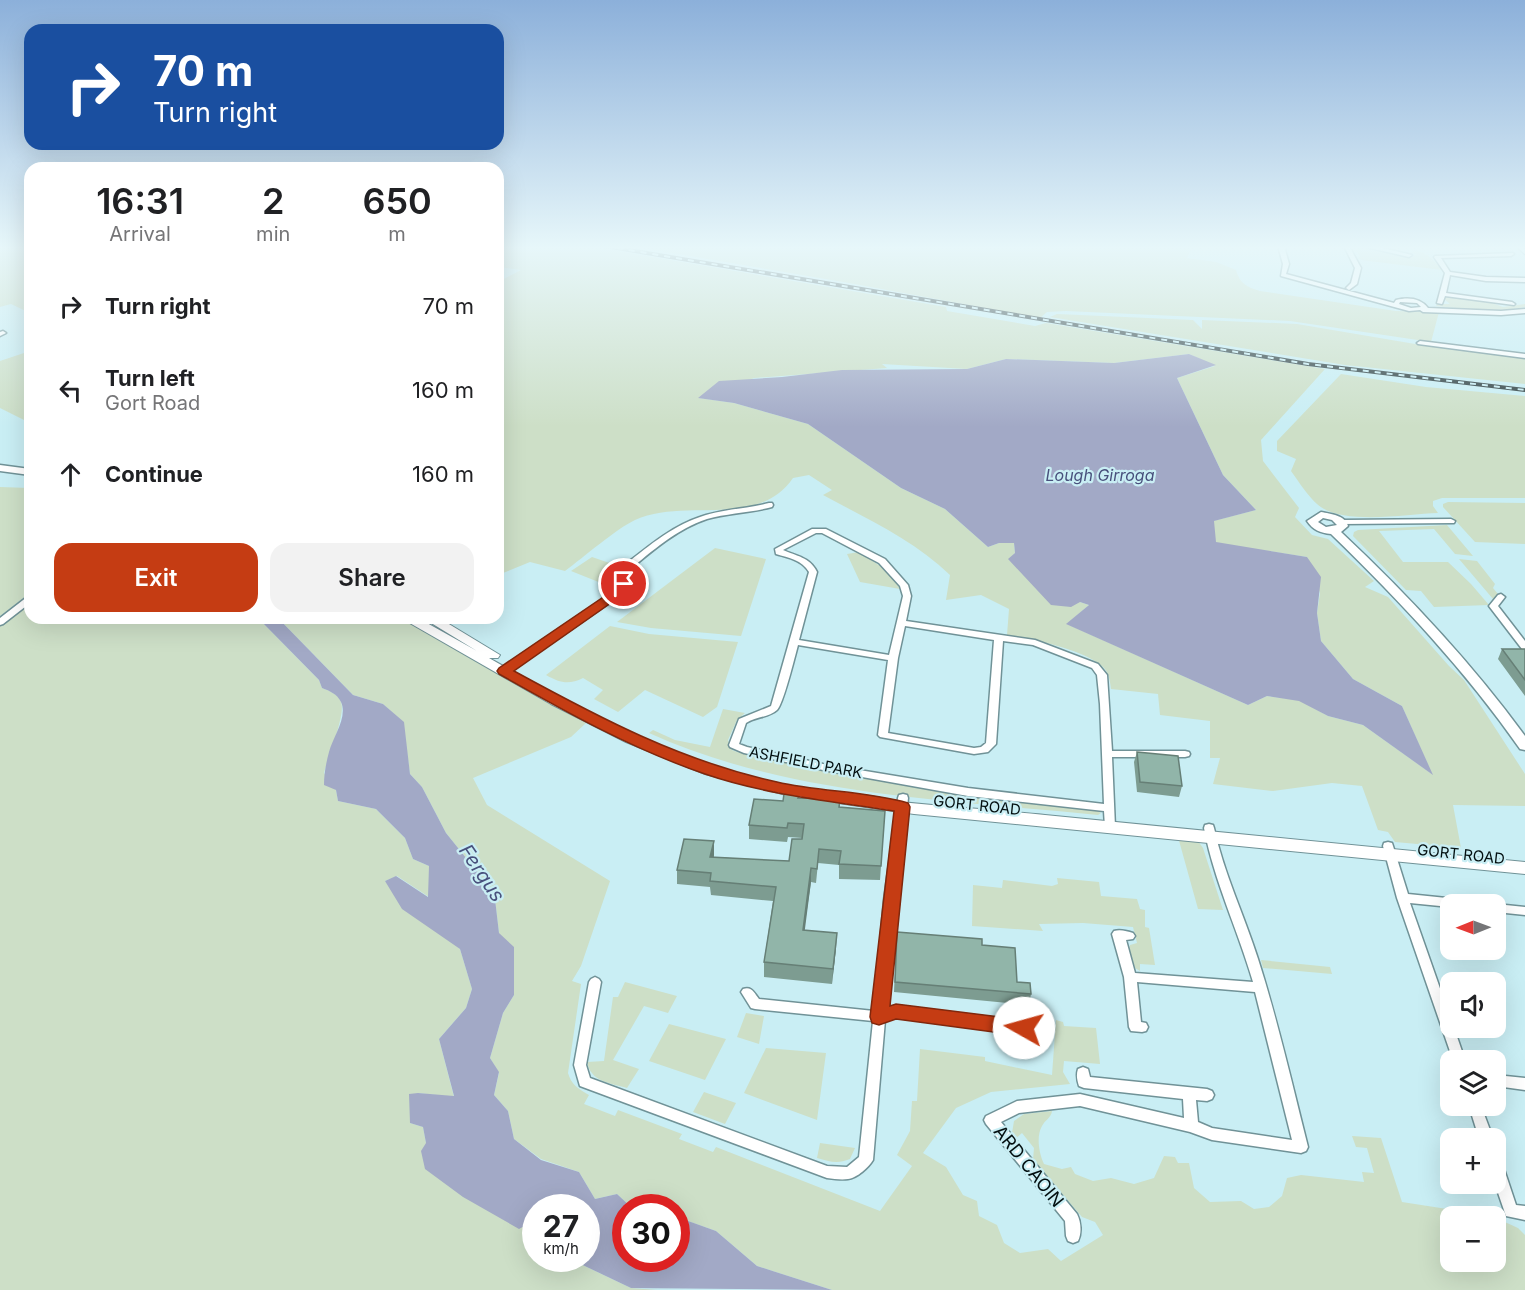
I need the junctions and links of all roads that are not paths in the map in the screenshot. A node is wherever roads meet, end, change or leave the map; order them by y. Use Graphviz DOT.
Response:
graph roads {
  1 [pos="1417,306"];
  2 [pos="1525,311"];
  3 [pos="1420,343"];
  4 [pos="1525,356"];
  5 [pos="0,468"];
  6 [pos="24,471"];
  7 [pos="769,505"];
  8 [pos="1451,521"];
  9 [pos="1338,526"];
  10 [pos="1501,597"];
  11 [pos="24,604"];
  12 [pos="0,622"];
  13 [pos="901,623"];
  14 [pos="420,624"];
  15 [pos="439,624"];
  16 [pos="999,638"];
  17 [pos="794,642"];
  18 [pos="1525,646"];
  19 [pos="893,658"];
  20 [pos="508,668"];
  21 [pos="1525,746"];
  22 [pos="1106,754"];
  23 [pos="1185,754"];
  24 [pos="903,802"];
  25 [pos="1109,818"];
  26 [pos="1210,832"];
  27 [pos="1389,850"];
  28 [pos="1525,860"];
  29 [pos="1525,868"];
  30 [pos="1403,898"];
  31 [pos="1440,902"];
  32 [pos="1506,909"];
  33 [pos="1525,911"];
  34 [pos="1129,936"];
  35 [pos="1130,977"];
  36 [pos="595,982"];
  37 [pos="1260,987"];
  38 [pos="747,992"];
  39 [pos="879,1017"];
  40 [pos="1142,1028"];
  41 [pos="1045,1030"];
  42 [pos="1456,1050"];
  43 [pos="1083,1073"];
  44 [pos="1506,1082"];
  45 [pos="1525,1084"];
  46 [pos="1189,1094"];
  47 [pos="1206,1095"];
  48 [pos="1191,1126"];
  49 [pos="1505,1194"];
  50 [pos="1525,1213"];
  51 [pos="1073,1236"];
  1 -- 2 [label="street"];
  3 -- 4 [label="street"];
  5 -- 6 [label="street"];
  7 -- 20 [label="street"];
  8 -- 9 [label="street"];
  9 -- 21 [label="street"];
  10 -- 18 [label="street"];
  11 -- 12 [label="street"];
  13 -- 16 [label="street"];
  13 -- 17 [label="street"];
  13 -- 19 [label="street"];
  14 -- 20 [label="main road"];
  15 -- 20 [label="main road, GORT ROAD"];
  16 -- 19 [label="street"];
  16 -- 22 [label="street"];
  17 -- 19 [label="street"];
  17 -- 25 [label="street, ASHFIELD PARK"];
  20 -- 24 [label="main road, GORT ROAD"];
  20 -- 24 [label="main road, GORT ROAD"];
  22 -- 23 [label="street"];
  22 -- 25 [label="street"];
  24 -- 25 [label="main road, GORT ROAD"];
  24 -- 39 [label="street"];
  25 -- 26 [label="main road, GORT ROAD"];
  26 -- 27 [label="main road, GORT ROAD"];
  26 -- 37 [label="street, ARD CAOIN"];
  27 -- 28 [label="main road, GORT ROAD"];
  27 -- 29 [label="main road, GORT ROAD"];
  27 -- 30 [label="street"];
  30 -- 31 [label="street"];
  30 -- 42 [label="street"];
  32 -- 33 [label="street"];
  34 -- 35 [label="street"];
  35 -- 37 [label="street"];
  35 -- 40 [label="street"];
  36 -- 39 [label="street"];
  37 -- 48 [label="street, ARD CAOIN"];
  38 -- 39 [label="street"];
  39 -- 41 [label="street"];
  43 -- 46 [label="street"];
  44 -- 45 [label="street"];
  46 -- 47 [label="street"];
  46 -- 48 [label="street"];
  48 -- 51 [label="street, ARD CAOIN"];
  49 -- 50 [label="street"];
}
